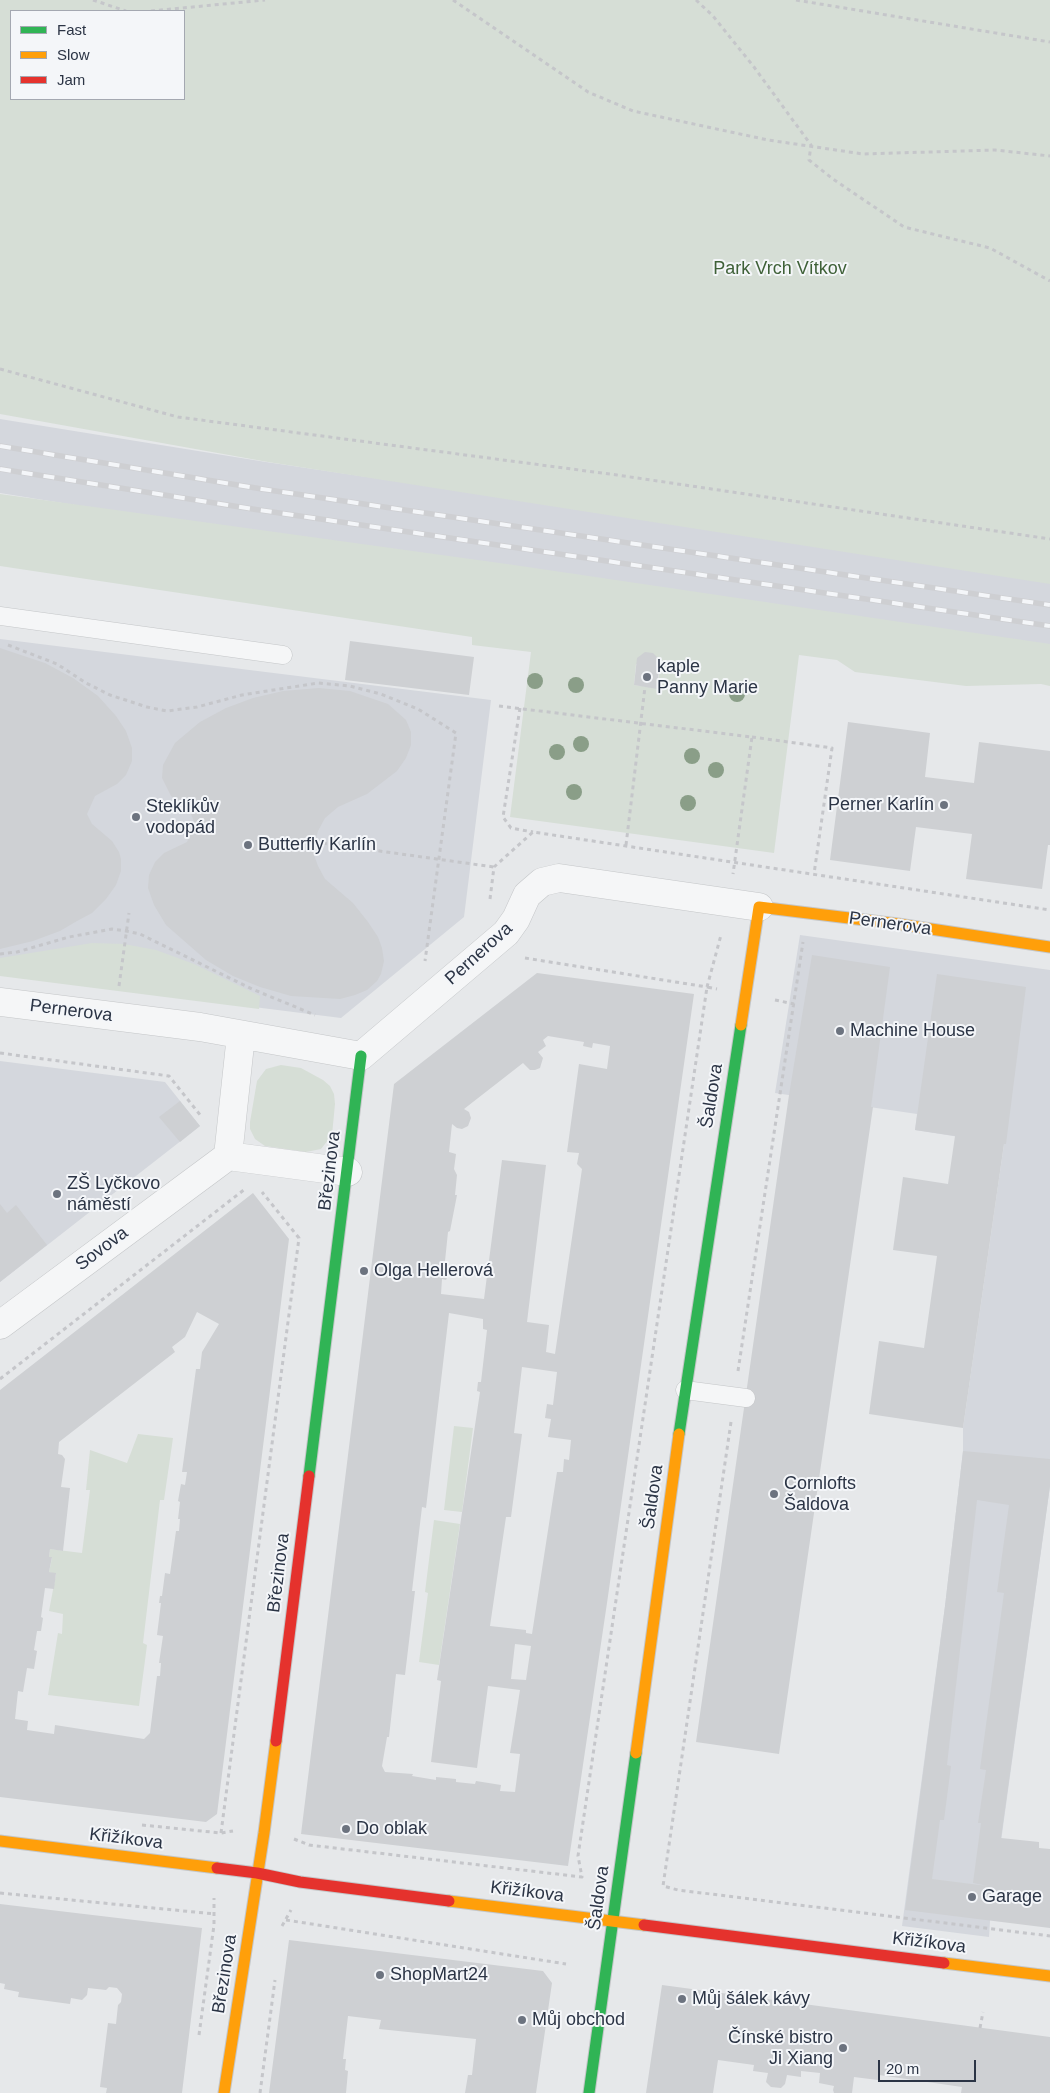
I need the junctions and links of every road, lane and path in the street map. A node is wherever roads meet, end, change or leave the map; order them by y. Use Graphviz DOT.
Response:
graph roads {
  1 [pos="93,0"];
  2 [pos="265,0"];
  3 [pos="453,0"];
  4 [pos="696,0"];
  5 [pos="796,0"];
  6 [pos="123,10"];
  7 [pos="160,10"];
  8 [pos="1050,42"];
  9 [pos="811,145"];
  10 [pos="1050,156"];
  11 [pos="1050,281"];
  12 [pos="0,369"];
  13 [pos="1050,539"];
  14 [pos="0,616"];
  15 [pos="0,643"];
  16 [pos="283,654"];
  17 [pos="645,687"];
  18 [pos="499,706"];
  19 [pos="520,708"];
  20 [pos="640,722"];
  21 [pos="752,738"];
  22 [pos="533,832"];
  23 [pos="315,842"];
  24 [pos="626,845"];
  25 [pos="439,861"];
  26 [pos="735,861"];
  27 [pos="494,867"];
  28 [pos="814,874"];
  29 [pos="759,907"];
  30 [pos="129,913"];
  31 [pos="723,929"];
  32 [pos="126,931"];
  33 [pos="812,942"];
  34 [pos="1050,947"];
  35 [pos="0,954"];
  36 [pos="518,964"];
  37 [pos="424,968"];
  38 [pos="707,987"];
  39 [pos="118,990"];
  40 [pos="746,994"];
  41 [pos="0,1002"];
  42 [pos="794,1004"];
  43 [pos="316,1015"];
  44 [pos="241,1035"];
  45 [pos="0,1053"];
  46 [pos="361,1056"];
  47 [pos="203,1118"];
  48 [pos="228,1156"];
  49 [pos="348,1172"];
  50 [pos="246,1188"];
  51 [pos="259,1189"];
  52 [pos="0,1325"];
  53 [pos="0,1379"];
  54 [pos="685,1390"];
  55 [pos="740,1397"];
  56 [pos="221,1833"];
  57 [pos="288,1837"];
  58 [pos="0,1841"];
  59 [pos="257,1873"];
  60 [pos="213,1892"];
  61 [pos="0,1893"];
  62 [pos="294,1903"];
  63 [pos="215,1914"];
  64 [pos="286,1920"];
  65 [pos="614,1921"];
  66 [pos="282,1927"];
  67 [pos="1050,1936"];
  68 [pos="566,1964"];
  69 [pos="275,1976"];
  70 [pos="1050,1976"];
  71 [pos="983,2012"];
  72 [pos="980,2028"];
  73 [pos="198,2044"];
  74 [pos="224,2093"];
  75 [pos="260,2093"];
  76 [pos="589,2093"];
  1 -- 6 [label="path"];
  2 -- 7 [label="path"];
  3 -- 9 [label="path"];
  4 -- 9 [label="path"];
  5 -- 8 [label="path"];
  9 -- 10 [label="path"];
  9 -- 11 [label="path"];
  12 -- 13 [label="path"];
  14 -- 16 [label="lane"];
  15 -- 25 [label="path"];
  17 -- 20 [label="path"];
  18 -- 19 [label="path"];
  19 -- 20 [label="path"];
  19 -- 22 [label="path"];
  20 -- 21 [label="path"];
  20 -- 24 [label="path"];
  21 -- 26 [label="path"];
  21 -- 28 [label="path"];
  23 -- 25 [label="path"];
  25 -- 27 [label="path"];
  25 -- 37 [label="path"];
  29 -- 34 [label="street, Pernerova"];
  29 -- 40 [label="street, Šaldova"];
  29 -- 46 [label="street, Pernerova"];
  30 -- 32 [label="path"];
  31 -- 38 [label="path"];
  32 -- 35 [label="path"];
  32 -- 39 [label="path"];
  32 -- 43 [label="path"];
  33 -- 42 [label="path"];
  36 -- 38 [label="path"];
  38 -- 40 [label="path"];
  38 -- 57 [label="path"];
  40 -- 42 [label="path"];
  40 -- 54 [label="street, Šaldova"];
  41 -- 44 [label="street, Pernerova"];
  42 -- 55 [label="path"];
  44 -- 46 [label="street, Pernerova"];
  44 -- 48 [label="street"];
  45 -- 47 [label="path"];
  46 -- 49 [label="street, Březinova"];
  48 -- 49 [label="street"];
  48 -- 52 [label="street, Sovova"];
  49 -- 59 [label="street, Březinova"];
  50 -- 53 [label="path"];
  51 -- 56 [label="path"];
  54 -- 55 [label="lane"];
  54 -- 65 [label="street, Šaldova"];
  55 -- 67 [label="path"];
  58 -- 59 [label="street, Křižíkova"];
  59 -- 65 [label="street, Křižíkova"];
  59 -- 74 [label="street, Březinova"];
  60 -- 63 [label="path"];
  61 -- 63 [label="path"];
  62 -- 64 [label="path"];
  63 -- 73 [label="path"];
  64 -- 66 [label="path"];
  64 -- 68 [label="path"];
  65 -- 70 [label="street, Křižíkova"];
  65 -- 76 [label="street, Šaldova"];
  69 -- 75 [label="path"];
  71 -- 72 [label="path"];
}
